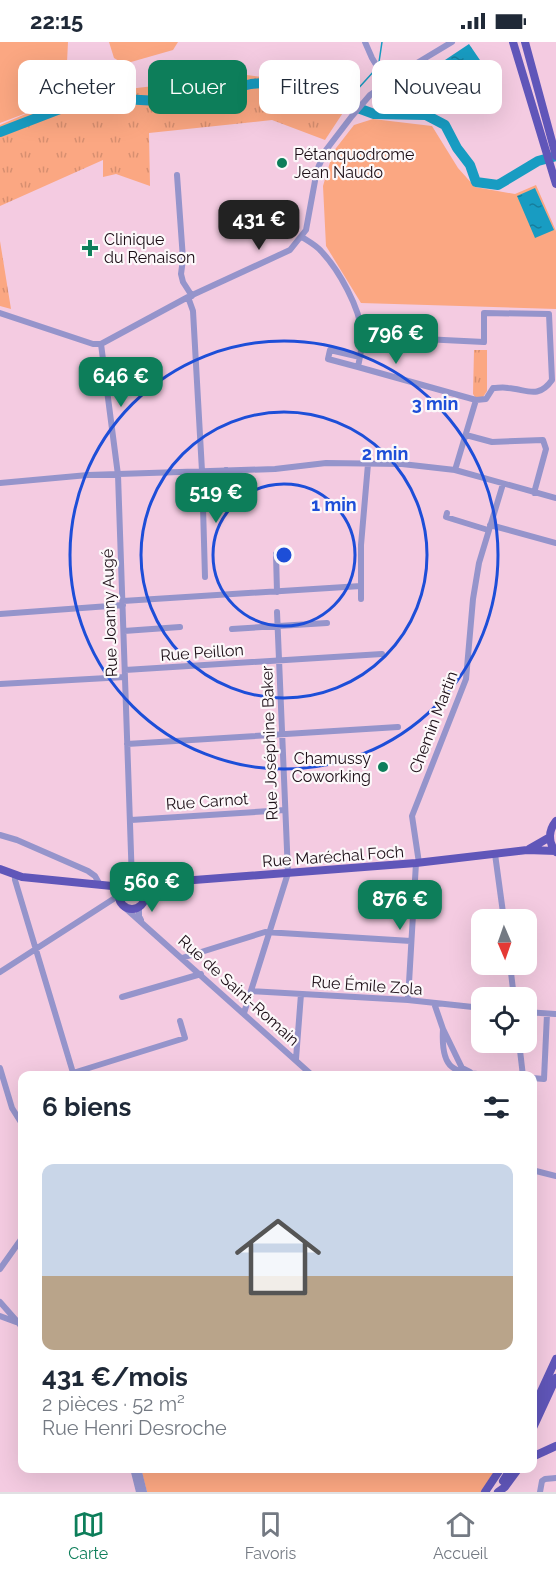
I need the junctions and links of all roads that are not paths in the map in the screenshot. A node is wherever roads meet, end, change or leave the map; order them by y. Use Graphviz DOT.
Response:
graph roads {
  1 [pos="365,42"];
  2 [pos="513,42"];
  3 [pos="525,42"];
  4 [pos="448,44"];
  5 [pos="373,60"];
  6 [pos="423,60"];
  7 [pos="372,95"];
  8 [pos="549,148"];
  9 [pos="556,156"];
  10 [pos="177,175"];
  11 [pos="556,184"];
  12 [pos="302,237"];
  13 [pos="190,296"];
  14 [pos="0,313"];
  15 [pos="363,336"];
  16 [pos="101,344"];
  17 [pos="360,357"];
  18 [pos="358,367"];
  19 [pos="476,400"];
  20 [pos="466,435"];
  21 [pos="368,464"];
  22 [pos="226,470"];
  23 [pos="455,470"];
  24 [pos="202,471"];
  25 [pos="118,475"];
  26 [pos="0,483"];
  27 [pos="504,484"];
  28 [pos="534,493"];
  29 [pos="556,498"];
  30 [pos="227,504"];
  31 [pos="447,513"];
  32 [pos="489,528"];
  33 [pos="556,543"];
  34 [pos="276,554"];
  35 [pos="205,577"];
  36 [pos="361,586"];
  37 [pos="278,592"];
  38 [pos="361,599"];
  39 [pos="123,603"];
  40 [pos="277,612"];
  41 [pos="0,614"];
  42 [pos="327,623"];
  43 [pos="278,626"];
  44 [pos="180,627"];
  45 [pos="232,629"];
  46 [pos="124,631"];
  47 [pos="382,654"];
  48 [pos="280,660"];
  49 [pos="125,674"];
  50 [pos="0,684"];
  51 [pos="398,727"];
  52 [pos="283,734"];
  53 [pos="127,744"];
  54 [pos="285,810"];
  55 [pos="131,820"];
  56 [pos="556,821"];
  57 [pos="0,835"];
  58 [pos="550,837"];
  59 [pos="527,850"];
  60 [pos="556,851"];
  61 [pos="495,854"];
  62 [pos="417,863"];
  63 [pos="0,869"];
  64 [pos="288,873"];
  65 [pos="15,874"];
  66 [pos="132,882"];
  67 [pos="100,885"];
  68 [pos="141,886"];
  69 [pos="122,887"];
  70 [pos="118,896"];
  71 [pos="124,907"];
  72 [pos="139,907"];
  73 [pos="502,909"];
  74 [pos="146,925"];
  75 [pos="270,931"];
  76 [pos="411,940"];
  77 [pos="36,948"];
  78 [pos="182,958"];
  79 [pos="0,972"];
  80 [pos="201,974"];
  81 [pos="251,991"];
  82 [pos="301,994"];
  83 [pos="122,997"];
  84 [pos="408,1000"];
  85 [pos="434,1003"];
  86 [pos="471,1007"];
  87 [pos="244,1012"];
  88 [pos="537,1013"];
  89 [pos="547,1014"];
  90 [pos="555,1014"];
  91 [pos="180,1021"];
  92 [pos="443,1029"];
  93 [pos="520,1053"];
  94 [pos="296,1059"];
  95 [pos="0,1068"];
  96 [pos="72,1071"];
  97 [pos="82,1071"];
  98 [pos="308,1071"];
  99 [pos="466,1071"];
  100 [pos="468,1071"];
  101 [pos="522,1071"];
  102 [pos="537,1078"];
  103 [pos="18,1118"];
  104 [pos="537,1171"];
  105 [pos="556,1176"];
  106 [pos="18,1243"];
  107 [pos="1,1266"];
  108 [pos="0,1302"];
  109 [pos="0,1316"];
  110 [pos="18,1323"];
  111 [pos="18,1324"];
  112 [pos="556,1359"];
  113 [pos="556,1378"];
  114 [pos="537,1400"];
  115 [pos="537,1419"];
  116 [pos="556,1446"];
  117 [pos="537,1455"];
  118 [pos="134,1473"];
  119 [pos="139,1473"];
  120 [pos="498,1473"];
  121 [pos="508,1473"];
  122 [pos="515,1473"];
  123 [pos="556,1478"];
  124 [pos="139,1492"];
  125 [pos="144,1492"];
  126 [pos="485,1492"];
  127 [pos="496,1492"];
  128 [pos="540,1492"];
  1 -- 5 [label="street"];
  2 -- 8 [label="main road"];
  3 -- 8 [label="main road"];
  4 -- 6 [label="street"];
  7 -- 12 [label="street"];
  8 -- 9 [label="main road"];
  8 -- 11 [label="main road"];
  10 -- 13 [label="street"];
  12 -- 13 [label="street"];
  12 -- 15 [label="street"];
  13 -- 16 [label="street"];
  13 -- 24 [label="street"];
  14 -- 16 [label="street"];
  15 -- 17 [label="street"];
  15 -- 19 [label="street"];
  16 -- 25 [label="street, Rue Joanny Augé"];
  17 -- 18 [label="street"];
  17 -- 18 [label="street"];
  18 -- 19 [label="street"];
  19 -- 20 [label="street"];
  20 -- 23 [label="street"];
  20 -- 28 [label="street"];
  21 -- 22 [label="street"];
  21 -- 23 [label="street"];
  21 -- 36 [label="street"];
  22 -- 24 [label="street"];
  22 -- 30 [label="street"];
  23 -- 27 [label="street"];
  24 -- 25 [label="street"];
  24 -- 35 [label="street"];
  25 -- 26 [label="street"];
  25 -- 39 [label="street, Rue Joanny Augé"];
  27 -- 28 [label="street"];
  27 -- 32 [label="street, Chemin Martin"];
  28 -- 29 [label="street"];
  31 -- 32 [label="street"];
  32 -- 33 [label="street"];
  32 -- 62 [label="street, Chemin Martin"];
  34 -- 37 [label="street"];
  36 -- 37 [label="street"];
  36 -- 38 [label="street"];
  37 -- 39 [label="street"];
  39 -- 41 [label="street"];
  39 -- 46 [label="street, Rue Joanny Augé"];
  40 -- 43 [label="street, Rue Joséphine Baker"];
  42 -- 43 [label="street"];
  43 -- 45 [label="street"];
  43 -- 48 [label="street, Rue Joséphine Baker"];
  44 -- 46 [label="street"];
  46 -- 49 [label="street, Rue Joanny Augé"];
  47 -- 48 [label="street, Rue Peillon"];
  48 -- 49 [label="street, Rue Peillon"];
  48 -- 52 [label="street, Rue Joséphine Baker"];
  49 -- 50 [label="street, Rue Peillon"];
  49 -- 53 [label="street, Rue Joanny Augé"];
  51 -- 52 [label="street"];
  52 -- 53 [label="street"];
  52 -- 54 [label="street, Rue Joséphine Baker"];
  53 -- 55 [label="street, Rue Joanny Augé"];
  54 -- 55 [label="street, Rue Carnot"];
  54 -- 64 [label="street, Rue Joséphine Baker"];
  55 -- 66 [label="street, Rue Joanny Augé"];
  56 -- 58 [label="main road"];
  57 -- 67 [label="street"];
  58 -- 59 [label="main road, Rue Maréchal Foch"];
  58 -- 60 [label="main road"];
  59 -- 60 [label="main road, Rue Maréchal Foch"];
  59 -- 61 [label="main road, Rue Maréchal Foch"];
  61 -- 62 [label="main road, Rue Maréchal Foch"];
  61 -- 73 [label="street"];
  62 -- 64 [label="main road, Rue Maréchal Foch"];
  62 -- 76 [label="street, Chemin Martin"];
  63 -- 65 [label="main road"];
  64 -- 68 [label="main road, Rue Maréchal Foch"];
  64 -- 75 [label="street, Rue Joséphine Baker"];
  65 -- 67 [label="main road"];
  65 -- 77 [label="street"];
  66 -- 68 [label="main road"];
  66 -- 69 [label="main road"];
  67 -- 69 [label="main road"];
  68 -- 72 [label="main road"];
  69 -- 70 [label="main road"];
  70 -- 71 [label="main road"];
  70 -- 77 [label="street"];
  71 -- 72 [label="main road"];
  71 -- 74 [label="street, Rue de Saint-Romain"];
  72 -- 74 [label="street, Rue de Saint-Romain"];
  74 -- 78 [label="street, Rue de Saint-Romain"];
  75 -- 76 [label="street"];
  75 -- 78 [label="street"];
  75 -- 81 [label="street, Rue Joséphine Baker"];
  76 -- 84 [label="street, Chemin Martin"];
  77 -- 79 [label="street"];
  77 -- 96 [label="street"];
  78 -- 80 [label="street, Rue de Saint-Romain"];
  80 -- 83 [label="street"];
  80 -- 87 [label="street, Rue de Saint-Romain"];
  81 -- 82 [label="street, Rue Émile Zola"];
  81 -- 87 [label="street, Rue Joséphine Baker"];
  82 -- 84 [label="street, Rue Émile Zola"];
  82 -- 94 [label="street"];
  84 -- 85 [label="street, Rue Émile Zola"];
  85 -- 86 [label="street, Rue Émile Zola"];
  85 -- 92 [label="street"];
  87 -- 94 [label="street, Rue de Saint-Romain"];
  88 -- 89 [label="street"];
  89 -- 90 [label="street"];
  89 -- 102 [label="street"];
  91 -- 97 [label="street"];
  92 -- 99 [label="street"];
  92 -- 100 [label="street"];
  93 -- 101 [label="street"];
  94 -- 98 [label="street, Rue de Saint-Romain"];
  95 -- 103 [label="street"];
  104 -- 105 [label="street"];
  106 -- 107 [label="street"];
  108 -- 110 [label="street"];
  109 -- 111 [label="street"];
  112 -- 114 [label="main road"];
  113 -- 115 [label="main road"];
  116 -- 117 [label="main road"];
  118 -- 124 [label="street"];
  119 -- 125 [label="street"];
  120 -- 126 [label="main road"];
  121 -- 127 [label="main road"];
  122 -- 127 [label="main road"];
  123 -- 128 [label="street"];
}
